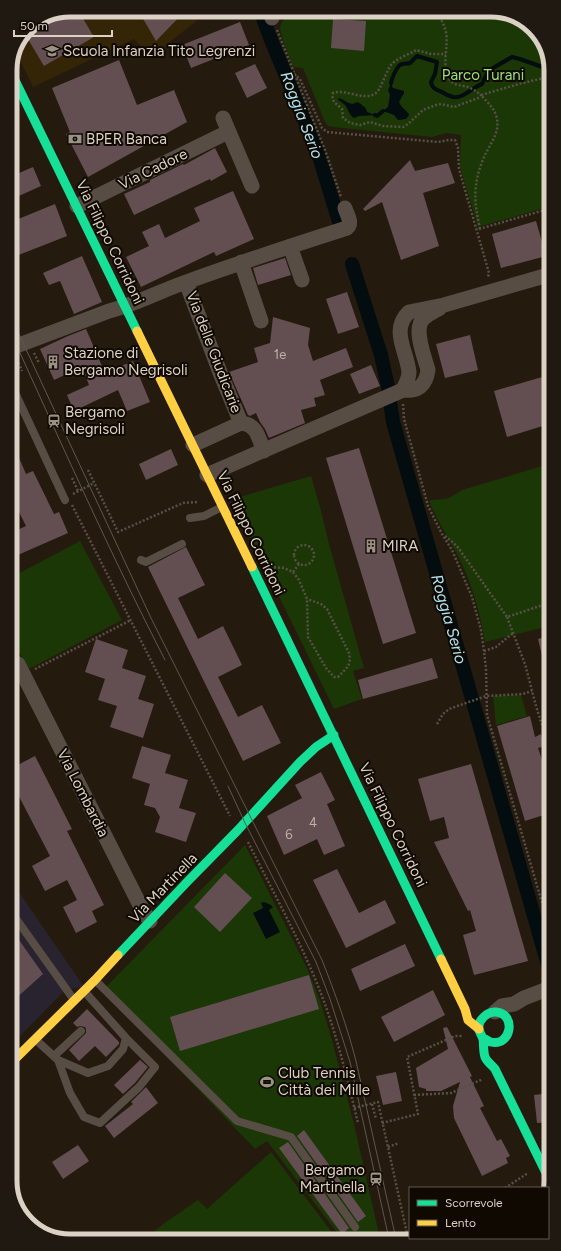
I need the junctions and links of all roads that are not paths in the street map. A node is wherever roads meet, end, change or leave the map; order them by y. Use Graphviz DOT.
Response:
graph roads {
  1 [pos="17,84"];
  2 [pos="252,186"];
  3 [pos="77,206"];
  4 [pos="345,208"];
  5 [pos="290,246"];
  6 [pos="241,262"];
  7 [pos="544,277"];
  8 [pos="302,280"];
  9 [pos="186,282"];
  10 [pos="125,307"];
  11 [pos="261,321"];
  12 [pos="17,353"];
  13 [pos="17,396"];
  14 [pos="241,423"];
  15 [pos="193,446"];
  16 [pos="264,451"];
  17 [pos="207,475"];
  18 [pos="67,499"];
  19 [pos="223,507"];
  20 [pos="190,518"];
  21 [pos="182,544"];
  22 [pos="141,560"];
  23 [pos="21,669"];
  24 [pos="334,735"];
  25 [pos="17,920"];
  26 [pos="150,921"];
  27 [pos="95,980"];
  28 [pos="544,990"];
  29 [pos="84,991"];
  30 [pos="75,1000"];
  31 [pos="514,1004"];
  32 [pos="465,1009"];
  33 [pos="490,1014"];
  34 [pos="510,1025"];
  35 [pos="80,1031"];
  36 [pos="481,1034"];
  37 [pos="126,1038"];
  38 [pos="35,1040"];
  39 [pos="502,1042"];
  40 [pos="17,1057"];
  41 [pos="56,1058"];
  42 [pos="497,1061"];
  43 [pos="544,1170"];
  44 [pos="355,1227"];
  1 -- 3 [label="street, Via Filippo Corridoni"];
  2 -- 3 [label="street, Via Cadore"];
  3 -- 10 [label="street, Via Filippo Corridoni"];
  4 -- 5 [label="street"];
  5 -- 6 [label="street"];
  5 -- 8 [label="street"];
  6 -- 9 [label="street"];
  6 -- 11 [label="street"];
  7 -- 16 [label="street"];
  9 -- 10 [label="street"];
  9 -- 14 [label="street, Via delle Giudicarie"];
  10 -- 12 [label="street"];
  10 -- 15 [label="street, Via Filippo Corridoni"];
  13 -- 18 [label="lane"];
  14 -- 15 [label="street, Via delle Giudicarie"];
  14 -- 16 [label="street, Via delle Giudicarie"];
  15 -- 17 [label="street, Via Filippo Corridoni"];
  16 -- 17 [label="street"];
  17 -- 19 [label="street, Via Filippo Corridoni"];
  19 -- 20 [label="lane"];
  19 -- 24 [label="street, Via Filippo Corridoni"];
  21 -- 22 [label="lane"];
  23 -- 26 [label="street, Via Lombardia"];
  24 -- 26 [label="street, Via Martinella"];
  24 -- 32 [label="street, Via Filippo Corridoni"];
  25 -- 30 [label="lane"];
  26 -- 27 [label="street, Via Martinella"];
  27 -- 29 [label="street, Via Martinella"];
  27 -- 44 [label="lane"];
  28 -- 31 [label="street"];
  29 -- 30 [label="street, Via Martinella"];
  29 -- 37 [label="lane"];
  30 -- 38 [label="street, Via Martinella"];
  31 -- 33 [label="street"];
  31 -- 34 [label="street"];
  32 -- 33 [label="street"];
  32 -- 36 [label="street, Via Filippo Corridoni"];
  33 -- 34 [label="street"];
  33 -- 36 [label="street"];
  34 -- 39 [label="street"];
  35 -- 41 [label="lane"];
  36 -- 39 [label="street"];
  36 -- 42 [label="street"];
  37 -- 41 [label="lane"];
  37 -- 41 [label="lane"];
  38 -- 40 [label="street, Via Martinella"];
  38 -- 41 [label="lane"];
  39 -- 42 [label="street"];
  42 -- 43 [label="street"];
}
